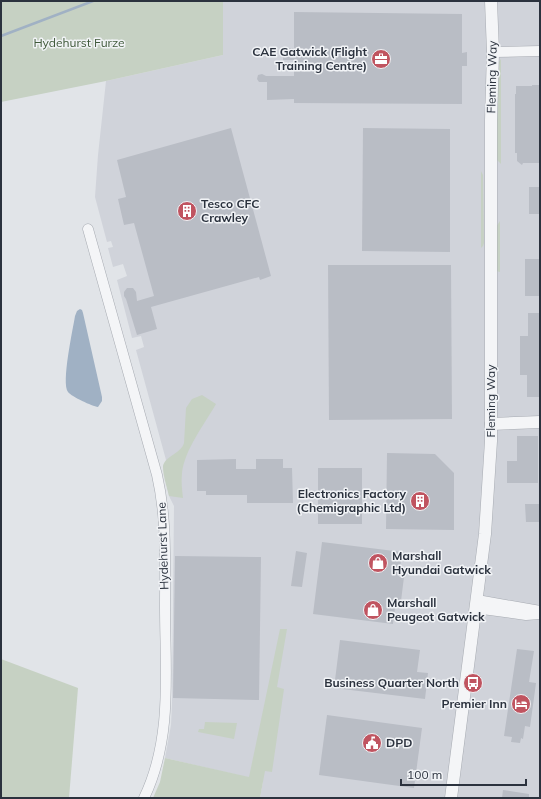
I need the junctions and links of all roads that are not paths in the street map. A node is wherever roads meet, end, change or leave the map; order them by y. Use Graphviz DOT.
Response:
graph roads {
  1 [pos="491,1"];
  2 [pos="540,51"];
  3 [pos="493,52"];
  4 [pos="88,229"];
  5 [pos="540,422"];
  6 [pos="491,424"];
  7 [pos="476,604"];
  8 [pos="540,613"];
  9 [pos="144,798"];
  10 [pos="451,798"];
  1 -- 3 [label="street, Fleming Way"];
  2 -- 3 [label="street"];
  3 -- 6 [label="street, Fleming Way"];
  4 -- 9 [label="street, Hydehurst Lane"];
  5 -- 6 [label="street"];
  6 -- 7 [label="street, Fleming Way"];
  7 -- 8 [label="street"];
  7 -- 10 [label="street, Fleming Way"];
}
